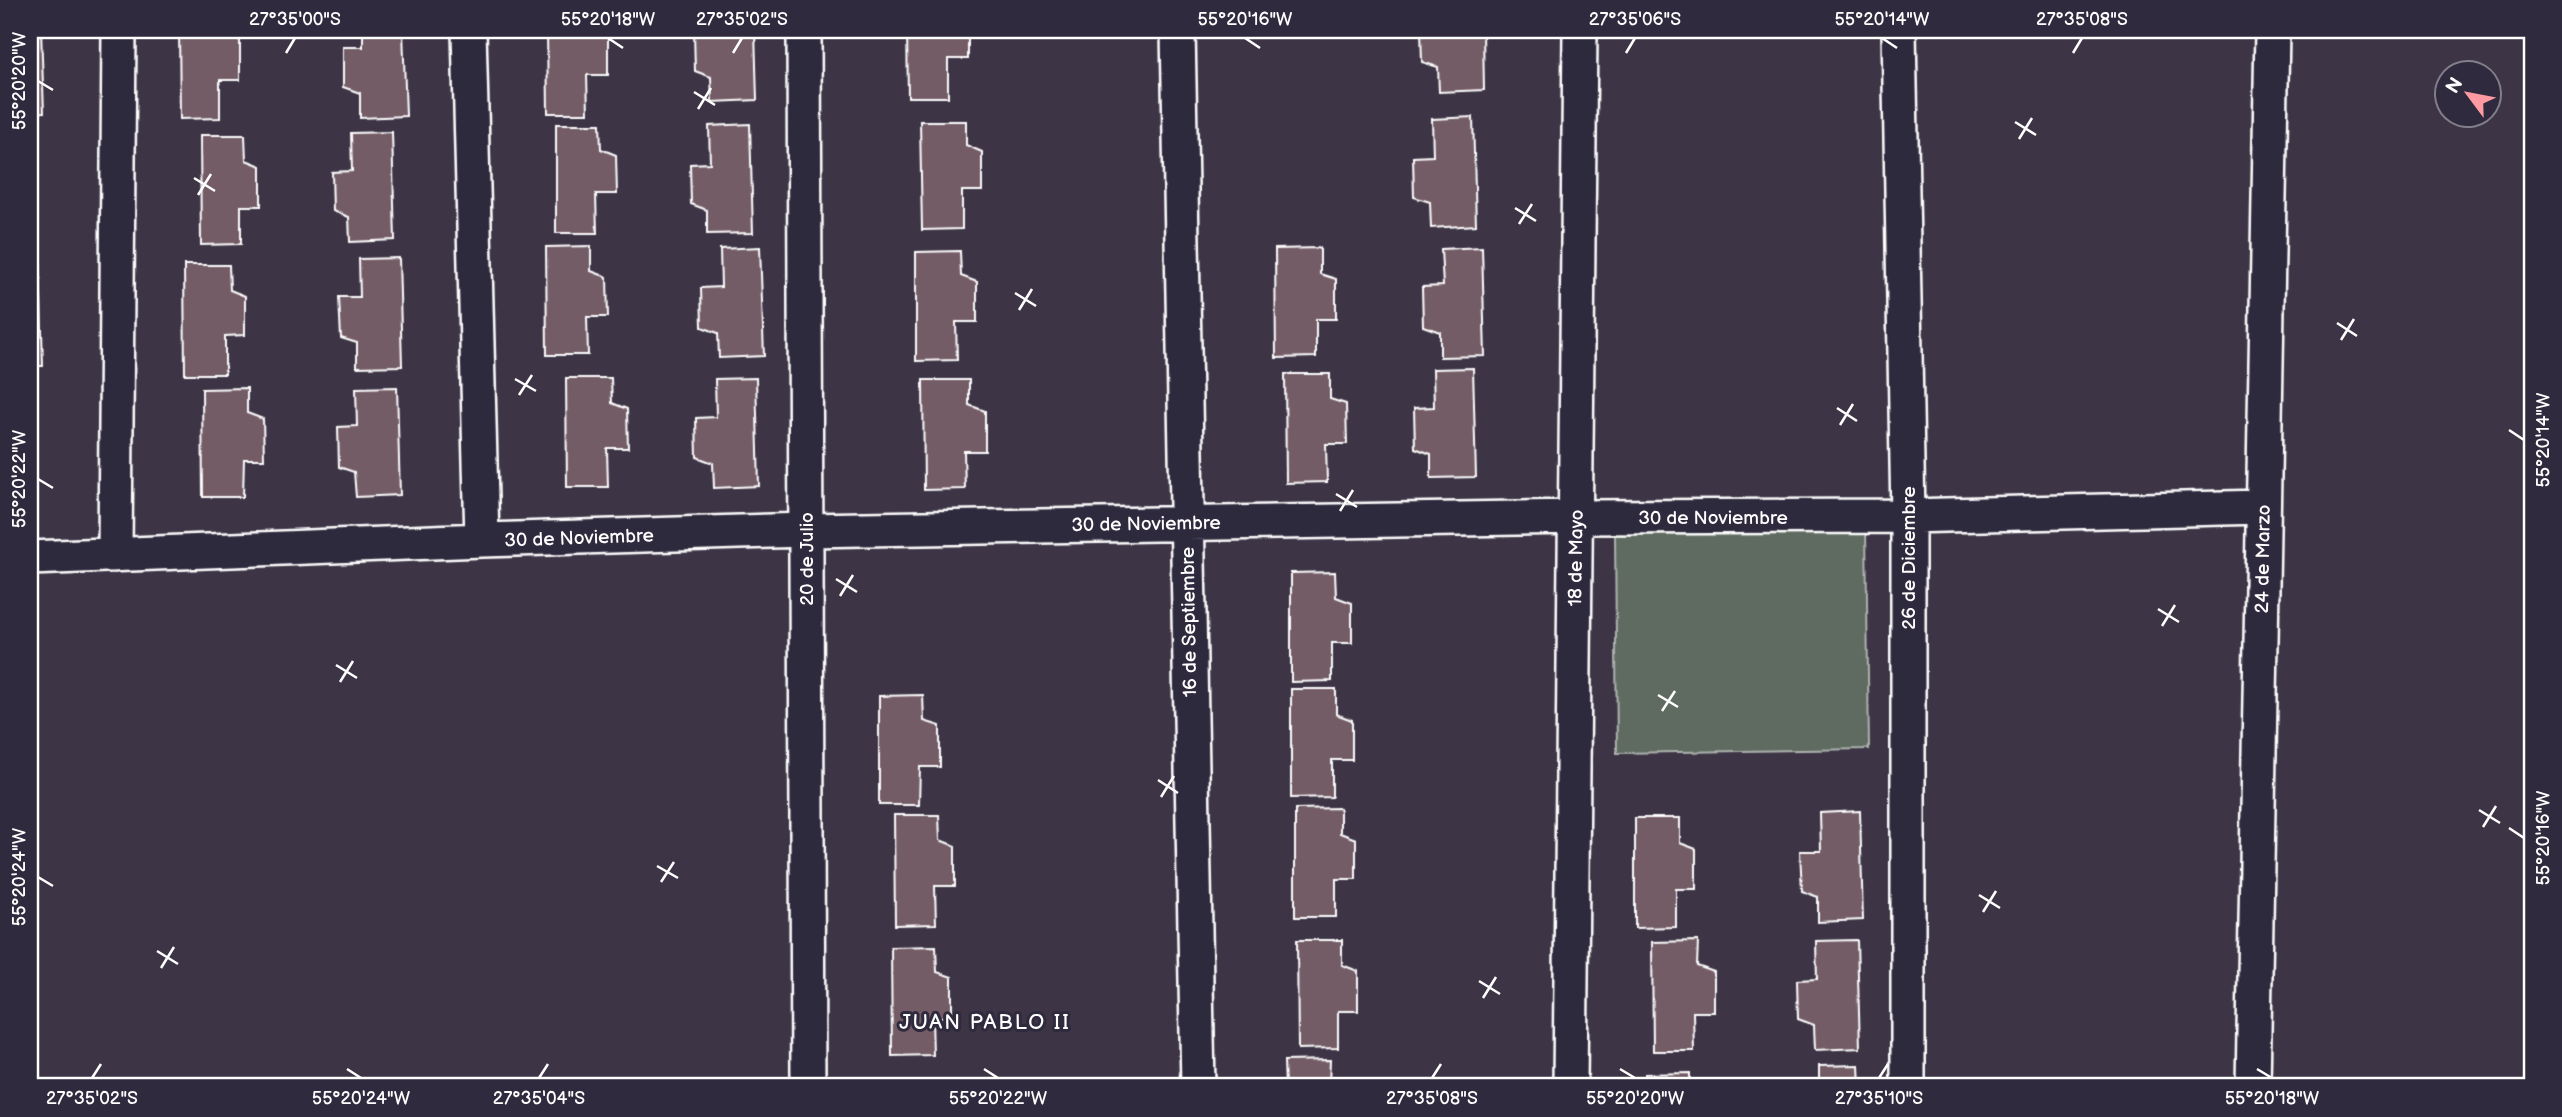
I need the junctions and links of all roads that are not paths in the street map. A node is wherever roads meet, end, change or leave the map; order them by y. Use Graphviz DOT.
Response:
graph roads {
  1 [pos="119,30"];
  2 [pos="469,30"];
  3 [pos="804,30"];
  4 [pos="1178,30"];
  5 [pos="1580,30"];
  6 [pos="1899,30"];
  7 [pos="2272,30"];
  8 [pos="2263,507"];
  9 [pos="1908,516"];
  10 [pos="1575,517"];
  11 [pos="1187,522"];
  12 [pos="806,530"];
  13 [pos="482,540"];
  14 [pos="115,555"];
  15 [pos="30,558"];
  16 [pos="808,1087"];
  17 [pos="1198,1087"];
  18 [pos="1570,1087"];
  19 [pos="1908,1087"];
  20 [pos="2253,1087"];
  1 -- 14 [label="street"];
  2 -- 13 [label="street"];
  3 -- 12 [label="street, 20 de Julio"];
  4 -- 11 [label="street, 16 de Septiembre"];
  5 -- 10 [label="street, 18 de Mayo"];
  6 -- 9 [label="street, 26 de Diciembre"];
  7 -- 8 [label="street, 24 de Marzo"];
  8 -- 9 [label="street, 30 de Noviembre"];
  8 -- 20 [label="street, 24 de Marzo"];
  9 -- 10 [label="street, 30 de Noviembre"];
  9 -- 19 [label="street, 26 de Diciembre"];
  10 -- 11 [label="street, 30 de Noviembre"];
  10 -- 18 [label="street, 18 de Mayo"];
  11 -- 12 [label="street, 30 de Noviembre"];
  11 -- 17 [label="street, 16 de Septiembre"];
  12 -- 13 [label="street, 30 de Noviembre"];
  12 -- 16 [label="street, 20 de Julio"];
  13 -- 14 [label="street, 30 de Noviembre"];
  14 -- 15 [label="street, 30 de Noviembre"];
}
